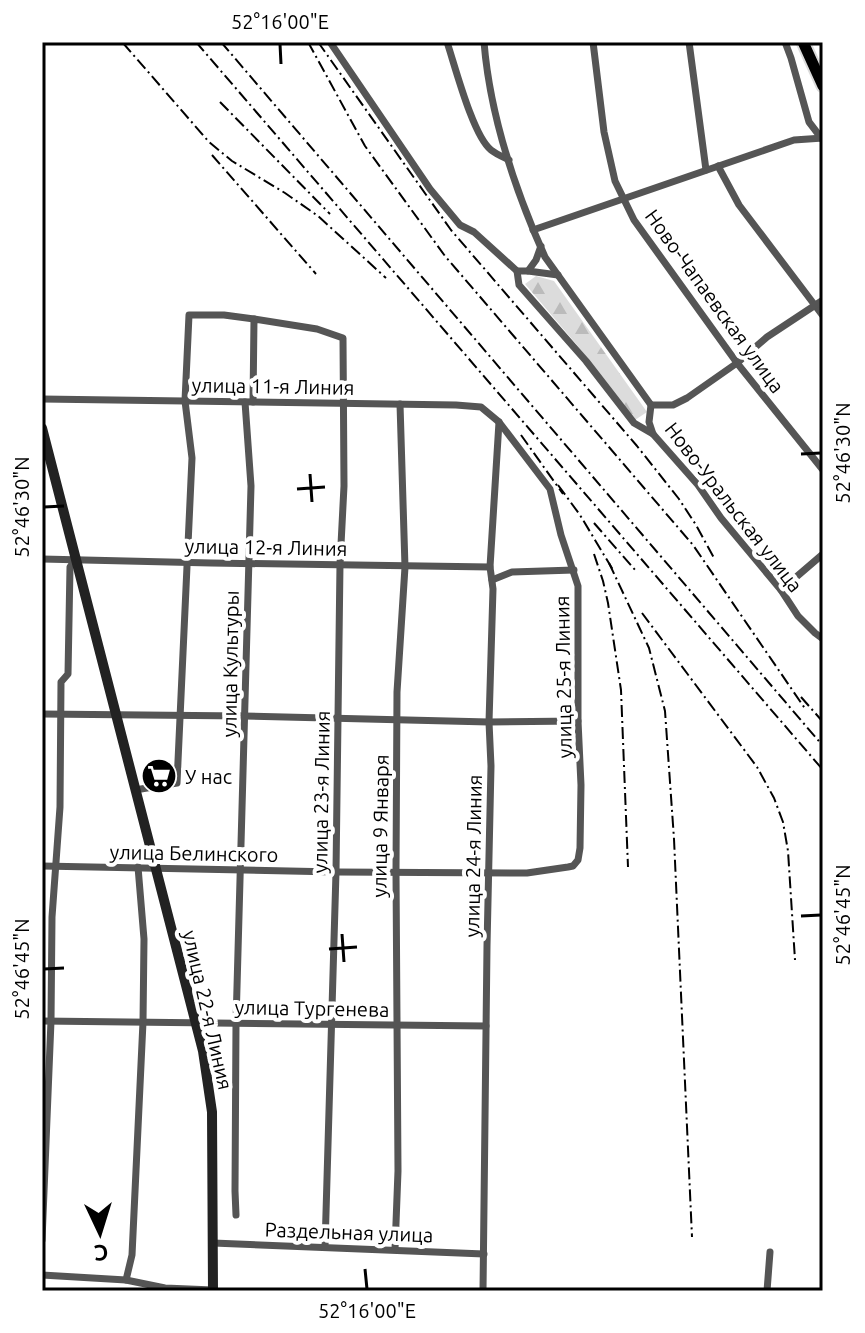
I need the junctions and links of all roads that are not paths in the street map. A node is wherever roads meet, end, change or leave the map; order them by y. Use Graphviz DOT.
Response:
graph roads {
  1 [pos="332,42"];
  2 [pos="447,42"];
  3 [pos="484,42"];
  4 [pos="593,42"];
  5 [pos="689,42"];
  6 [pos="785,42"];
  7 [pos="803,42"];
  8 [pos="823,86"];
  9 [pos="822,139"];
  10 [pos="509,160"];
  11 [pos="718,166"];
  12 [pos="706,170"];
  13 [pos="623,198"];
  14 [pos="533,230"];
  15 [pos="541,246"];
  16 [pos="517,271"];
  17 [pos="528,271"];
  18 [pos="558,275"];
  19 [pos="823,300"];
  20 [pos="815,306"];
  21 [pos="823,316"];
  22 [pos="254,319"];
  23 [pos="737,363"];
  24 [pos="42,399"];
  25 [pos="185,401"];
  26 [pos="249,402"];
  27 [pos="343,402"];
  28 [pos="400,404"];
  29 [pos="651,405"];
  30 [pos="499,422"];
  31 [pos="42,428"];
  32 [pos="653,434"];
  33 [pos="823,470"];
  34 [pos="823,554"];
  35 [pos="42,559"];
  36 [pos="75,559"];
  37 [pos="188,562"];
  38 [pos="248,563"];
  39 [pos="340,564"];
  40 [pos="405,567"];
  41 [pos="490,567"];
  42 [pos="574,570"];
  43 [pos="492,580"];
  44 [pos="781,590"];
  45 [pos="823,639"];
  46 [pos="42,714"];
  47 [pos="61,714"];
  48 [pos="116,715"];
  49 [pos="181,715"];
  50 [pos="244,716"];
  51 [pos="338,718"];
  52 [pos="397,719"];
  53 [pos="578,721"];
  54 [pos="489,722"];
  55 [pos="135,790"];
  56 [pos="42,866"];
  57 [pos="56,866"];
  58 [pos="138,867"];
  59 [pos="156,867"];
  60 [pos="241,870"];
  61 [pos="336,872"];
  62 [pos="396,872"];
  63 [pos="489,873"];
  64 [pos="46,1021"];
  65 [pos="143,1022"];
  66 [pos="195,1023"];
  67 [pos="236,1023"];
  68 [pos="332,1023"];
  69 [pos="397,1025"];
  70 [pos="486,1026"];
  71 [pos="236,1215"];
  72 [pos="42,1240"];
  73 [pos="213,1243"];
  74 [pos="325,1247"];
  75 [pos="395,1249"];
  76 [pos="770,1252"];
  77 [pos="484,1254"];
  78 [pos="42,1275"];
  79 [pos="126,1280"];
  80 [pos="213,1290"];
  81 [pos="483,1291"];
  82 [pos="767,1291"];
  1 -- 16 [label="street"];
  2 -- 10 [label="street"];
  3 -- 10 [label="street, Ново-Уральская улица"];
  4 -- 13 [label="street, Ново-Чапаевская улица"];
  5 -- 12 [label="street"];
  6 -- 9 [label="street"];
  7 -- 8 [label="main road"];
  9 -- 11 [label="street"];
  10 -- 14 [label="street, Ново-Уральская улица"];
  11 -- 12 [label="street"];
  11 -- 20 [label="street"];
  12 -- 13 [label="street"];
  13 -- 14 [label="street"];
  13 -- 23 [label="street, Ново-Чапаевская улица"];
  14 -- 15 [label="street, Ново-Уральская улица"];
  15 -- 17 [label="street"];
  15 -- 18 [label="street, Ново-Уральская улица"];
  16 -- 17 [label="street"];
  16 -- 32 [label="street"];
  17 -- 18 [label="street"];
  18 -- 29 [label="street, Ново-Уральская улица"];
  19 -- 20 [label="street"];
  20 -- 21 [label="street"];
  20 -- 23 [label="street"];
  22 -- 25 [label="street"];
  22 -- 26 [label="street, улица Культуры"];
  22 -- 27 [label="street, улица 23-я Линия"];
  23 -- 29 [label="street"];
  23 -- 33 [label="street, Ново-Чапаевская улица"];
  24 -- 25 [label="street, улица 11-я Линия"];
  25 -- 26 [label="street, улица 11-я Линия"];
  25 -- 37 [label="street"];
  26 -- 27 [label="street, улица 11-я Линия"];
  26 -- 38 [label="street, улица Культуры"];
  27 -- 28 [label="street, улица 11-я Линия"];
  27 -- 39 [label="street, улица 23-я Линия"];
  28 -- 30 [label="street, улица 11-я Линия"];
  28 -- 40 [label="street, улица 9 Января"];
  29 -- 32 [label="street, Ново-Уральская улица"];
  30 -- 41 [label="street, улица 24-я Линия"];
  30 -- 42 [label="street, улица 25-я Линия"];
  31 -- 36 [label="main road, улица 22-я Линия"];
  32 -- 44 [label="street, Ново-Уральская улица"];
  34 -- 44 [label="street"];
  35 -- 36 [label="street, улица 12-я Линия"];
  36 -- 37 [label="street, улица 12-я Линия"];
  36 -- 47 [label="street"];
  36 -- 48 [label="main road, улица 22-я Линия"];
  37 -- 38 [label="street, улица 12-я Линия"];
  37 -- 49 [label="street"];
  38 -- 39 [label="street, улица 12-я Линия"];
  38 -- 50 [label="street, улица Культуры"];
  39 -- 40 [label="street, улица 12-я Линия"];
  39 -- 51 [label="street, улица 23-я Линия"];
  40 -- 41 [label="street, улица 12-я Линия"];
  40 -- 52 [label="street, улица 9 Января"];
  41 -- 43 [label="street, улица 24-я Линия"];
  42 -- 43 [label="street"];
  42 -- 53 [label="street, улица 25-я Линия"];
  43 -- 54 [label="street, улица 24-я Линия"];
  44 -- 45 [label="street, Ново-Уральская улица"];
  46 -- 47 [label="street"];
  47 -- 48 [label="street"];
  47 -- 57 [label="street"];
  48 -- 49 [label="street"];
  48 -- 55 [label="main road, улица 22-я Линия"];
  49 -- 50 [label="street"];
  49 -- 55 [label="street"];
  50 -- 51 [label="street"];
  50 -- 60 [label="street, улица Культуры"];
  51 -- 52 [label="street"];
  51 -- 61 [label="street, улица 23-я Линия"];
  52 -- 54 [label="street"];
  52 -- 62 [label="street, улица 9 Января"];
  53 -- 54 [label="street"];
  53 -- 63 [label="street, улица 25-я Линия"];
  54 -- 63 [label="street, улица 24-я Линия"];
  55 -- 59 [label="main road, улица 22-я Линия"];
  56 -- 57 [label="street, улица Белинского"];
  57 -- 58 [label="street, улица Белинского"];
  57 -- 64 [label="street"];
  58 -- 59 [label="street, улица Белинского"];
  58 -- 65 [label="street"];
  59 -- 60 [label="street, улица Белинского"];
  59 -- 66 [label="main road, улица 22-я Линия"];
  60 -- 61 [label="street, улица Белинского"];
  60 -- 67 [label="street, улица Культуры"];
  61 -- 62 [label="street, улица Белинского"];
  61 -- 68 [label="street, улица 23-я Линия"];
  62 -- 63 [label="street, улица Белинского"];
  62 -- 69 [label="street, улица 9 Января"];
  63 -- 70 [label="street, улица 24-я Линия"];
  64 -- 65 [label="street, улица Тургенева"];
  64 -- 72 [label="street"];
  65 -- 66 [label="street, улица Тургенева"];
  65 -- 79 [label="street"];
  66 -- 67 [label="street, улица Тургенева"];
  66 -- 73 [label="main road, улица 22-я Линия"];
  67 -- 68 [label="street, улица Тургенева"];
  67 -- 71 [label="street, улица Культуры"];
  68 -- 69 [label="street, улица Тургенева"];
  68 -- 74 [label="street, улица 23-я Линия"];
  69 -- 70 [label="street, улица Тургенева"];
  69 -- 75 [label="street, улица 9 Января"];
  70 -- 77 [label="street, улица 24-я Линия"];
  73 -- 74 [label="street, Раздельная улица"];
  73 -- 80 [label="main road, улица 22-я Линия"];
  74 -- 75 [label="street, Раздельная улица"];
  75 -- 77 [label="street, Раздельная улица"];
  76 -- 82 [label="street"];
  77 -- 81 [label="street, улица 24-я Линия"];
  78 -- 79 [label="street"];
  79 -- 80 [label="street"];
}
